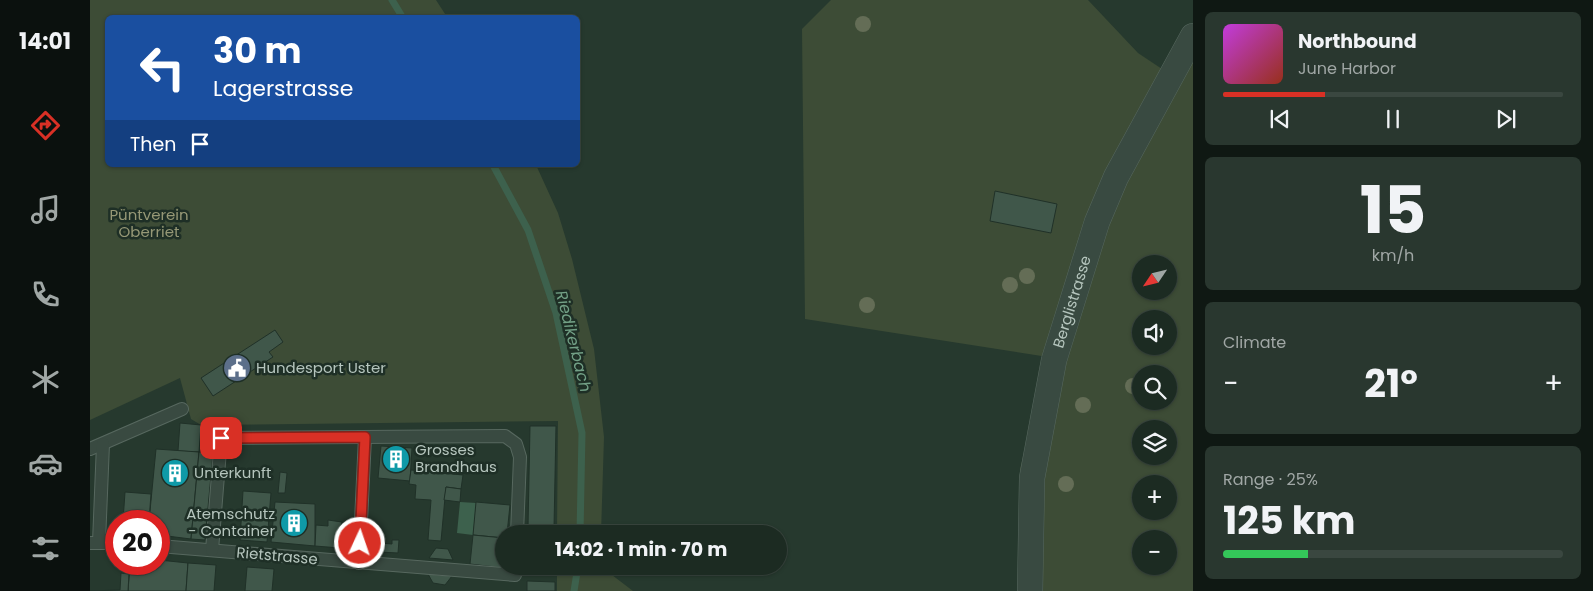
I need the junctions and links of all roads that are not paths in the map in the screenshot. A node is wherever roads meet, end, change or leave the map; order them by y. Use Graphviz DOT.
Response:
graph roads {
  1 [pos="1193,36"];
  2 [pos="182,409"];
  3 [pos="365,437"];
  4 [pos="103,444"];
  5 [pos="90,449"];
  6 [pos="517,525"];
  7 [pos="94,543"];
  8 [pos="170,547"];
  9 [pos="212,550"];
  10 [pos="360,563"];
  11 [pos="495,570"];
  12 [pos="1030,591"];
  1 -- 12 [label="street, Berglistrasse"];
  2 -- 4 [label="lane"];
  3 -- 6 [label="lane"];
  3 -- 9 [label="lane"];
  3 -- 10 [label="lane"];
  4 -- 5 [label="lane"];
  4 -- 7 [label="lane"];
  8 -- 9 [label="lane, Rietstrasse"];
  9 -- 10 [label="lane, Rietstrasse"];
  10 -- 11 [label="lane, Rietstrasse"];
}
